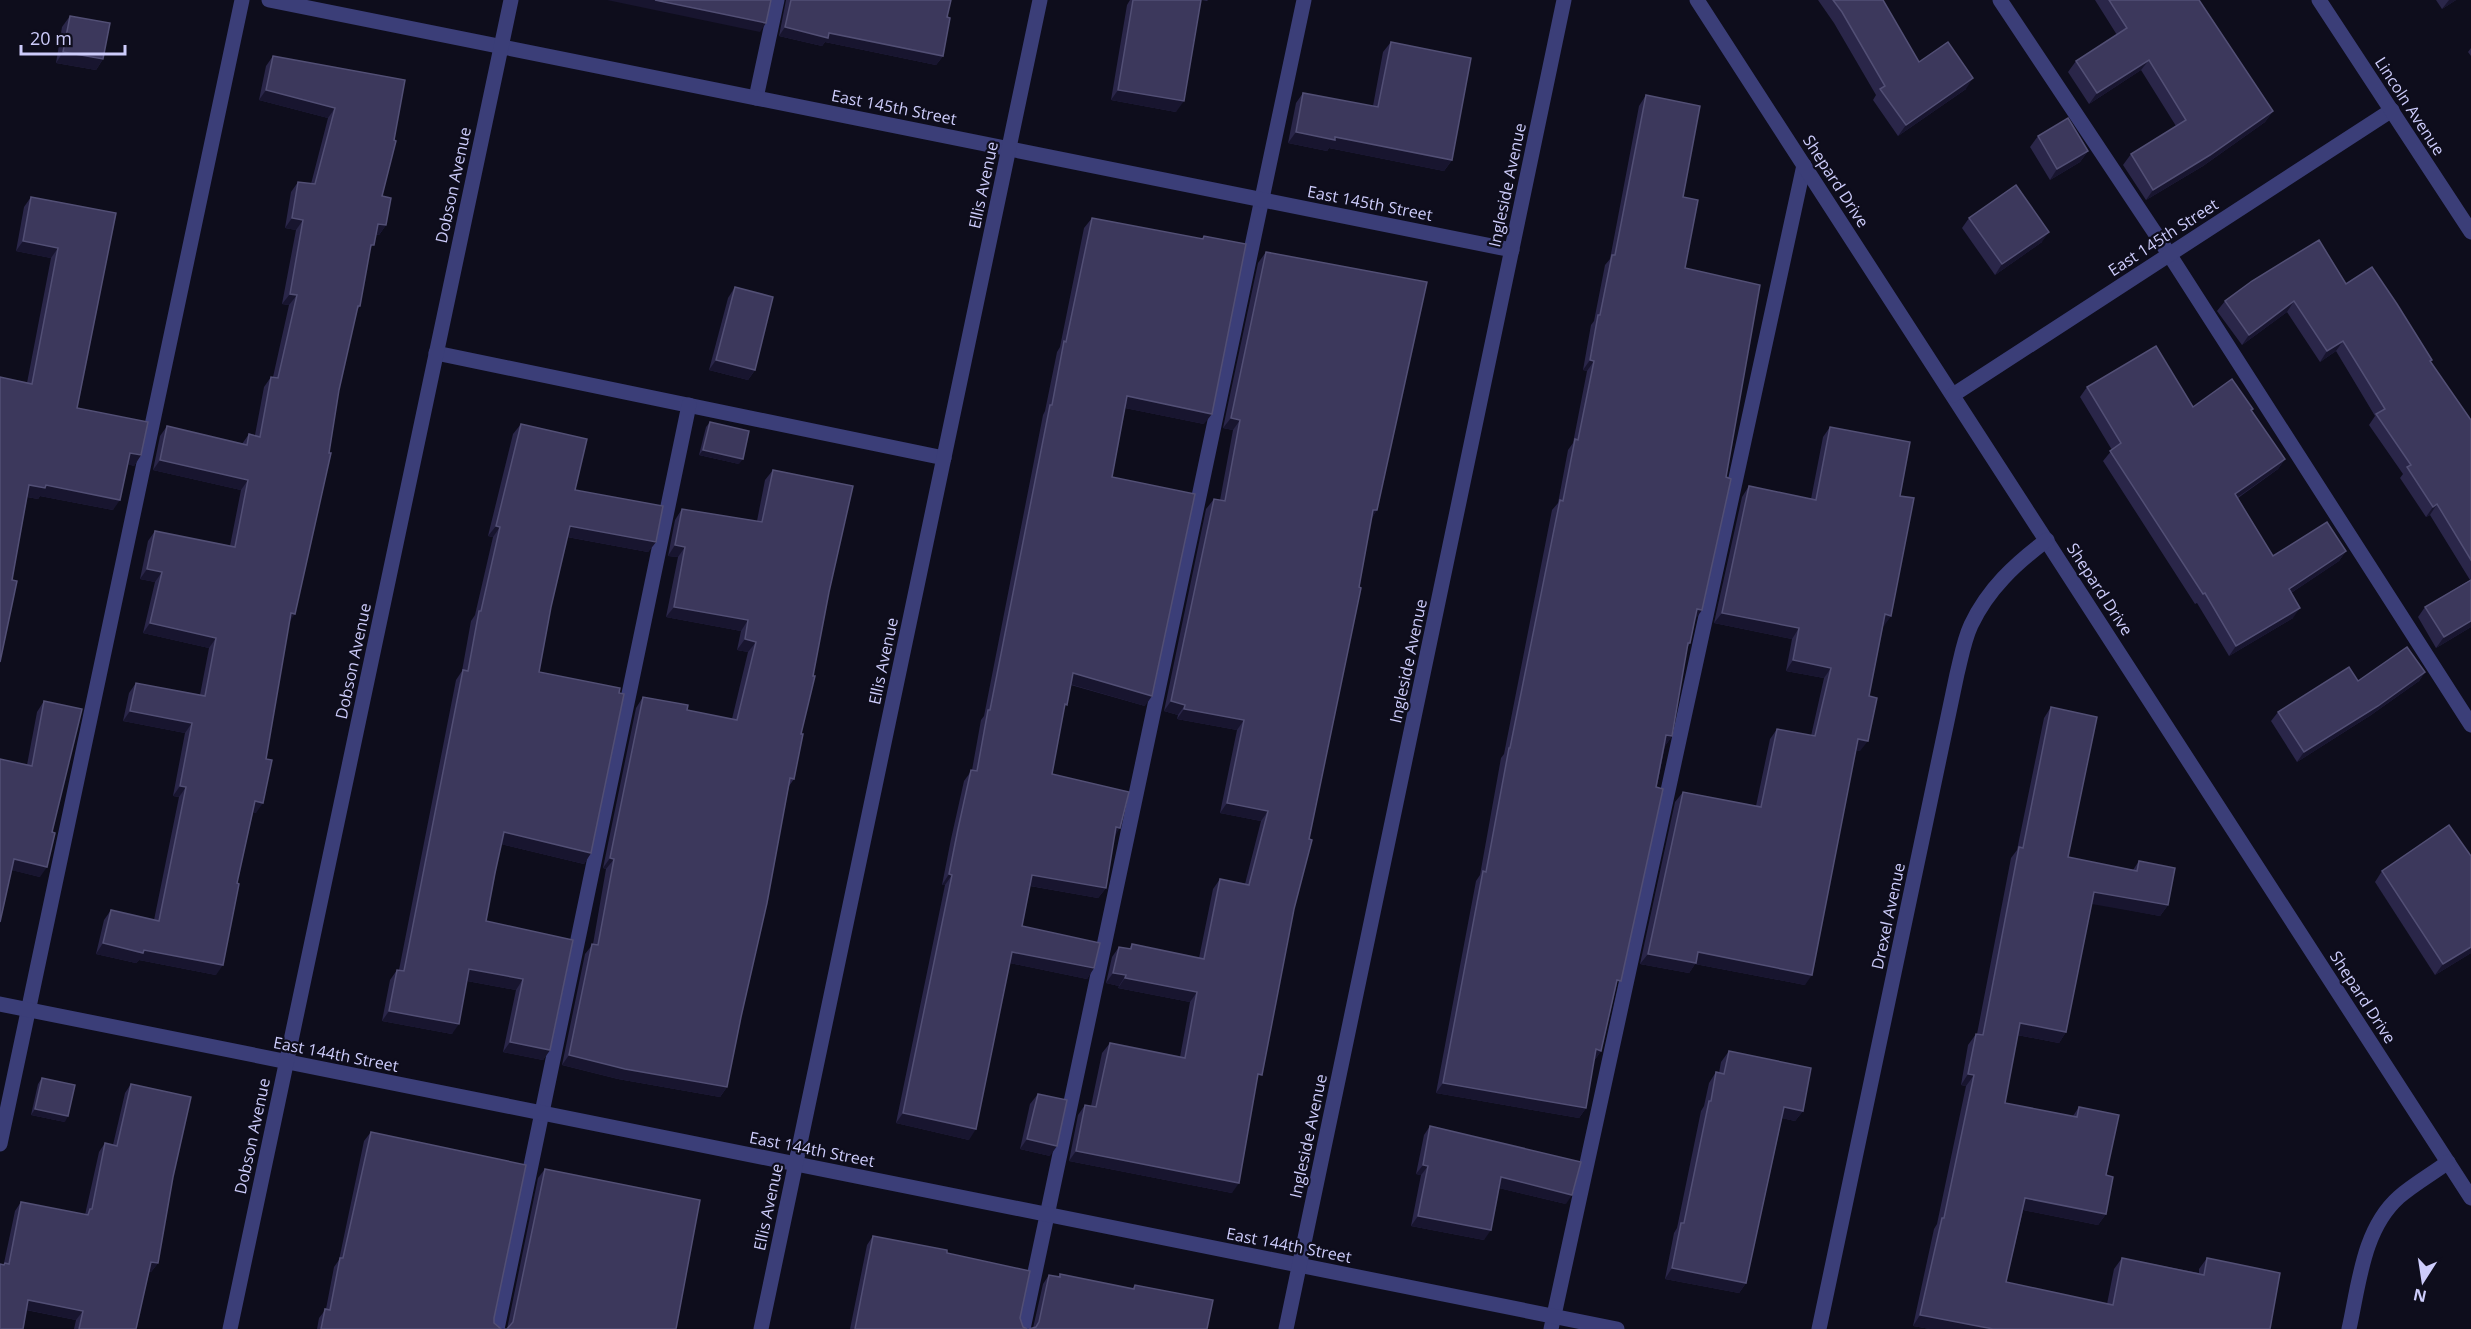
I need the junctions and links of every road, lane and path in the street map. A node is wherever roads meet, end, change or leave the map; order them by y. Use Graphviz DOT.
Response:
graph roads {
  1 [pos="242,0"];
  2 [pos="269,0"];
  3 [pos="511,0"];
  4 [pos="777,0"];
  5 [pos="1040,0"];
  6 [pos="1304,0"];
  7 [pos="1564,0"];
  8 [pos="1697,0"];
  9 [pos="2001,0"];
  10 [pos="2319,0"];
  11 [pos="501,47"];
  12 [pos="756,98"];
  13 [pos="2392,110"];
  14 [pos="1009,149"];
  15 [pos="1804,165"];
  16 [pos="1262,200"];
  17 [pos="2471,232"];
  18 [pos="1512,250"];
  19 [pos="2169,254"];
  20 [pos="436,353"];
  21 [pos="1953,395"];
  22 [pos="689,405"];
  23 [pos="944,458"];
  24 [pos="2047,540"];
  25 [pos="2471,724"];
  26 [pos="0,1004"];
  27 [pos="28,1010"];
  28 [pos="286,1062"];
  29 [pos="544,1114"];
  30 [pos="0,1144"];
  31 [pos="2448,1162"];
  32 [pos="795,1164"];
  33 [pos="2471,1198"];
  34 [pos="1047,1214"];
  35 [pos="1299,1265"];
  36 [pos="1552,1323"];
  37 [pos="230,1329"];
  38 [pos="497,1329"];
  39 [pos="761,1329"];
  40 [pos="1023,1329"];
  41 [pos="1286,1329"];
  42 [pos="1617,1329"];
  43 [pos="1819,1329"];
  44 [pos="2349,1329"];
  1 -- 27 [label="street"];
  2 -- 11 [label="street, East 145th Street"];
  3 -- 11 [label="street, Dobson Avenue"];
  4 -- 12 [label="street"];
  5 -- 14 [label="street, Ellis Avenue"];
  6 -- 16 [label="street"];
  7 -- 18 [label="street, Ingleside Avenue"];
  8 -- 15 [label="street, Shepard Drive"];
  9 -- 19 [label="street"];
  10 -- 13 [label="street, Lincoln Avenue"];
  11 -- 12 [label="street, East 145th Street"];
  11 -- 20 [label="street, Dobson Avenue"];
  12 -- 14 [label="street, East 145th Street"];
  13 -- 17 [label="street, Lincoln Avenue"];
  13 -- 19 [label="street, East 145th Street"];
  14 -- 16 [label="street, East 145th Street"];
  14 -- 23 [label="street, Ellis Avenue"];
  15 -- 21 [label="street, Shepard Drive"];
  15 -- 36 [label="street"];
  16 -- 18 [label="street, East 145th Street"];
  16 -- 34 [label="street"];
  18 -- 35 [label="street, Ingleside Avenue"];
  19 -- 21 [label="street, East 145th Street"];
  19 -- 25 [label="street"];
  20 -- 22 [label="street"];
  20 -- 28 [label="street, Dobson Avenue"];
  21 -- 24 [label="street, Shepard Drive"];
  22 -- 23 [label="street"];
  22 -- 29 [label="street"];
  23 -- 32 [label="street, Ellis Avenue"];
  24 -- 31 [label="street, Shepard Drive"];
  24 -- 43 [label="street, Drexel Avenue"];
  26 -- 27 [label="street, East 144th Street"];
  27 -- 28 [label="street, East 144th Street"];
  27 -- 30 [label="street"];
  28 -- 29 [label="street, East 144th Street"];
  28 -- 37 [label="street, Dobson Avenue"];
  29 -- 32 [label="street, East 144th Street"];
  29 -- 38 [label="street"];
  31 -- 33 [label="street, Shepard Drive"];
  31 -- 44 [label="street"];
  32 -- 34 [label="street, East 144th Street"];
  32 -- 39 [label="street, Ellis Avenue"];
  34 -- 35 [label="street, East 144th Street"];
  34 -- 40 [label="street"];
  35 -- 36 [label="street, East 144th Street"];
  35 -- 41 [label="street, Ingleside Avenue"];
  36 -- 42 [label="street, East 144th Street"];
}
